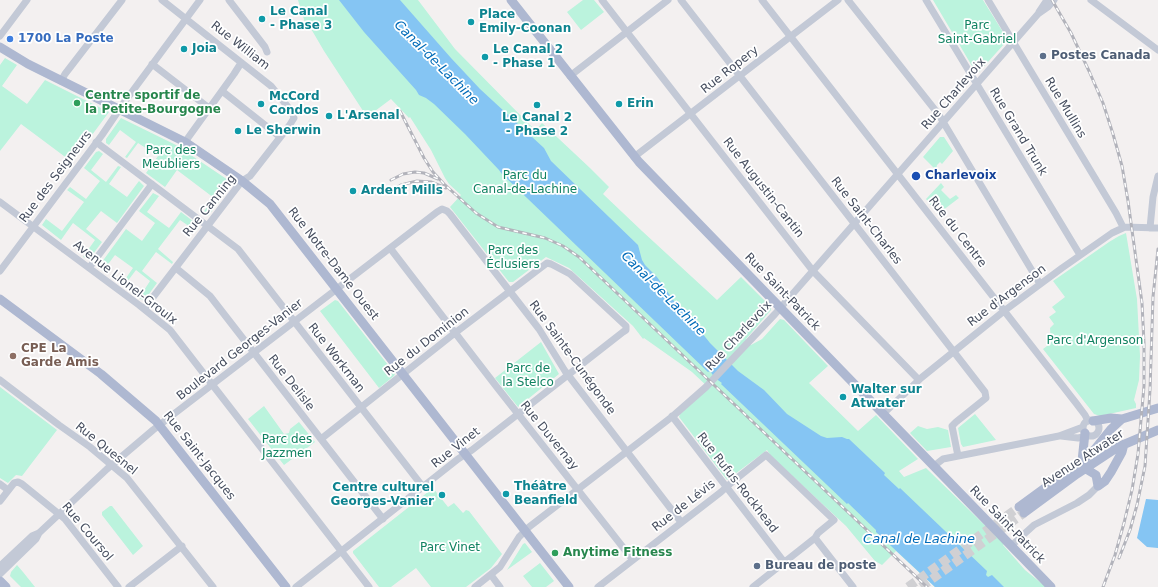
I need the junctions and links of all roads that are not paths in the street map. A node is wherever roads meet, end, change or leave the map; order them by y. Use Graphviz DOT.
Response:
graph roads {
  1 [pos="27,0"];
  2 [pos="122,0"];
  3 [pos="162,0"];
  4 [pos="200,0"];
  5 [pos="229,0"];
  6 [pos="511,0"];
  7 [pos="602,0"];
  8 [pos="668,0"];
  9 [pos="681,0"];
  10 [pos="762,0"];
  11 [pos="838,0"];
  12 [pos="848,0"];
  13 [pos="926,0"];
  14 [pos="988,0"];
  15 [pos="1047,0"];
  16 [pos="1054,0"];
  17 [pos="1091,0"];
  18 [pos="1038,14"];
  19 [pos="186,18"];
  20 [pos="627,32"];
  21 [pos="0,36"];
  22 [pos="791,37"];
  23 [pos="1013,42"];
  24 [pos="0,47"];
  25 [pos="1158,50"];
  26 [pos="267,52"];
  27 [pos="242,62"];
  28 [pos="152,64"];
  29 [pos="570,76"];
  30 [pos="740,76"];
  31 [pos="61,81"];
  32 [pos="977,84"];
  33 [pos="222,91"];
  34 [pos="209,108"];
  35 [pos="120,109"];
  36 [pos="691,114"];
  37 [pos="294,118"];
  38 [pos="943,123"];
  39 [pos="280,137"];
  40 [pos="96,142"];
  41 [pos="184,142"];
  42 [pos="634,157"];
  43 [pos="898,174"];
  44 [pos="1158,176"];
  45 [pos="242,181"];
  46 [pos="152,184"];
  47 [pos="0,202"];
  48 [pos="444,210"];
  49 [pos="854,224"];
  50 [pos="33,226"];
  51 [pos="208,226"];
  52 [pos="1123,227"];
  53 [pos="1150,228"];
  54 [pos="1158,228"];
  55 [pos="390,248"];
  56 [pos="1080,256"];
  57 [pos="89,268"];
  58 [pos="176,268"];
  59 [pos="813,270"];
  60 [pos="0,271"];
  61 [pos="1040,284"];
  62 [pos="337,289"];
  63 [pos="510,291"];
  64 [pos="0,299"];
  65 [pos="780,308"];
  66 [pos="144,309"];
  67 [pos="1004,311"];
  68 [pos="294,322"];
  69 [pos="626,325"];
  70 [pos="455,333"];
  71 [pos="954,351"];
  72 [pos="254,353"];
  73 [pos="403,374"];
  74 [pos="568,375"];
  75 [pos="0,380"];
  76 [pos="919,380"];
  77 [pos="213,385"];
  78 [pos="361,408"];
  79 [pos="1158,408"];
  80 [pos="518,414"];
  81 [pos="883,414"];
  82 [pos="672,416"];
  83 [pos="1122,419"];
  84 [pos="1090,421"];
  85 [pos="160,426"];
  86 [pos="1158,430"];
  87 [pos="1059,436"];
  88 [pos="1084,436"];
  89 [pos="321,439"];
  90 [pos="1124,444"];
  91 [pos="626,451"];
  92 [pos="465,454"];
  93 [pos="958,456"];
  94 [pos="112,465"];
  95 [pos="1084,465"];
  96 [pos="934,466"];
  97 [pos="0,484"];
  98 [pos="1098,486"];
  99 [pos="423,487"];
  100 [pos="726,487"];
  101 [pos="577,489"];
  102 [pos="8,490"];
  103 [pos="0,501"];
  104 [pos="1022,510"];
  105 [pos="60,514"];
  106 [pos="383,519"];
  107 [pos="681,522"];
  108 [pos="524,531"];
  109 [pos="39,533"];
  110 [pos="814,538"];
  111 [pos="182,546"];
  112 [pos="1011,546"];
  113 [pos="342,551"];
  114 [pos="633,560"];
  115 [pos="784,562"];
  116 [pos="0,566"];
  117 [pos="0,574"];
  118 [pos="491,575"];
  119 [pos="0,581"];
  120 [pos="851,586"];
  121 [pos="6,587"];
  122 [pos="118,587"];
  123 [pos="129,587"];
  124 [pos="213,587"];
  125 [pos="286,587"];
  126 [pos="296,587"];
  127 [pos="369,587"];
  128 [pos="475,587"];
  129 [pos="500,587"];
  130 [pos="568,587"];
  131 [pos="598,587"];
  132 [pos="752,587"];
  133 [pos="1051,587"];
  1 -- 21 [label="street"];
  2 -- 31 [label="street"];
  3 -- 19 [label="street, Rue William"];
  4 -- 19 [label="street, Rue des Seigneurs"];
  5 -- 26 [label="street"];
  6 -- 29 [label="main road, Rue Saint-Patrick"];
  7 -- 20 [label="street, Rue Augustin-Cantin"];
  8 -- 20 [label="street"];
  9 -- 30 [label="street, Rue Saint-Charles"];
  10 -- 22 [label="street, Rue du Centre"];
  11 -- 22 [label="street, Rue Ropery"];
  12 -- 38 [label="street"];
  13 -- 32 [label="street, Rue Grand Trunk"];
  14 -- 23 [label="street, Rue Mullins"];
  15 -- 18 [label="street, Rue Charlevoix"];
  16 -- 18 [label="street, Rue Charlevoix"];
  17 -- 25 [label="street"];
  18 -- 23 [label="street, Rue Charlevoix"];
  19 -- 27 [label="street, Rue William"];
  19 -- 28 [label="street, Rue des Seigneurs"];
  20 -- 29 [label="street"];
  20 -- 36 [label="street, Rue Augustin-Cantin"];
  22 -- 30 [label="street, Rue Ropery"];
  22 -- 43 [label="street, Rue du Centre"];
  23 -- 32 [label="street, Rue Charlevoix"];
  23 -- 52 [label="street, Rue Mullins"];
  24 -- 31 [label="main road, Rue Notre-Dame Ouest"];
  27 -- 33 [label="street"];
  27 -- 37 [label="street, Rue William"];
  28 -- 34 [label="street"];
  28 -- 35 [label="street, Rue des Seigneurs"];
  29 -- 42 [label="main road, Rue Saint-Patrick"];
  30 -- 36 [label="street, Rue Ropery"];
  30 -- 49 [label="street, Rue Saint-Charles"];
  31 -- 35 [label="main road, Rue Notre-Dame Ouest"];
  32 -- 38 [label="street, Rue Charlevoix"];
  32 -- 56 [label="street, Rue Grand Trunk"];
  33 -- 34 [label="street"];
  33 -- 39 [label="street"];
  34 -- 41 [label="street"];
  35 -- 40 [label="street, Rue des Seigneurs"];
  35 -- 41 [label="main road, Rue Notre-Dame Ouest"];
  36 -- 42 [label="street, Rue Ropery"];
  36 -- 59 [label="street, Rue Augustin-Cantin"];
  37 -- 39 [label="street, Rue Canning"];
  38 -- 43 [label="street, Rue Charlevoix"];
  38 -- 61 [label="street"];
  39 -- 45 [label="street, Rue Canning"];
  40 -- 46 [label="street, Rue Workman"];
  40 -- 50 [label="street, Rue des Seigneurs"];
  41 -- 45 [label="main road, Rue Notre-Dame Ouest"];
  42 -- 65 [label="main road, Rue Saint-Patrick"];
  43 -- 49 [label="street, Rue Charlevoix"];
  43 -- 67 [label="street, Rue du Centre"];
  44 -- 53 [label="street"];
  45 -- 51 [label="street, Rue Canning"];
  45 -- 62 [label="main road, Rue Notre-Dame Ouest"];
  46 -- 51 [label="street, Rue Workman"];
  46 -- 57 [label="street"];
  47 -- 50 [label="street, Avenue Lionel-Groulx"];
  48 -- 55 [label="street, Boulevard Georges-Vanier"];
  48 -- 63 [label="street, Rue Sainte-Cunégonde"];
  49 -- 59 [label="street, Rue Charlevoix"];
  49 -- 71 [label="street, Rue Saint-Charles"];
  50 -- 57 [label="street, Avenue Lionel-Groulx"];
  50 -- 60 [label="street, Rue des Seigneurs"];
  51 -- 58 [label="street, Rue Canning"];
  51 -- 68 [label="street, Rue Workman"];
  52 -- 53 [label="street"];
  52 -- 56 [label="street, Rue d'Argenson"];
  53 -- 54 [label="street"];
  55 -- 62 [label="street, Boulevard Georges-Vanier"];
  55 -- 70 [label="street, Rue Duvernay"];
  56 -- 61 [label="street, Rue d'Argenson"];
  57 -- 66 [label="street, Avenue Lionel-Groulx"];
  58 -- 66 [label="street, Rue Canning"];
  58 -- 72 [label="street, Rue Delisle"];
  59 -- 65 [label="street, Rue Charlevoix"];
  59 -- 76 [label="street, Rue Augustin-Cantin"];
  61 -- 67 [label="street, Rue d'Argenson"];
  62 -- 68 [label="street, Boulevard Georges-Vanier"];
  62 -- 73 [label="main road, Rue Notre-Dame Ouest"];
  63 -- 69 [label="street, Rue du Dominion"];
  63 -- 70 [label="street, Rue du Dominion"];
  63 -- 74 [label="street, Rue Sainte-Cunégonde"];
  64 -- 85 [label="main road, Rue Saint-Jacques"];
  65 -- 81 [label="main road, Rue Saint-Patrick"];
  65 -- 82 [label="street, Rue Charlevoix"];
  66 -- 77 [label="street, Avenue Lionel-Groulx"];
  67 -- 71 [label="street, Rue d'Argenson"];
  67 -- 84 [label="street, Rue du Centre"];
  68 -- 72 [label="street, Boulevard Georges-Vanier"];
  68 -- 78 [label="street, Rue Workman"];
  69 -- 74 [label="street, Rue Vinet"];
  70 -- 73 [label="street, Rue du Dominion"];
  70 -- 80 [label="street, Rue Duvernay"];
  71 -- 76 [label="street, Rue d'Argenson"];
  71 -- 93 [label="street, Rue Saint-Charles"];
  72 -- 77 [label="street, Boulevard Georges-Vanier"];
  72 -- 89 [label="street, Rue Delisle"];
  73 -- 78 [label="street, Rue du Dominion"];
  73 -- 92 [label="main road, Rue Notre-Dame Ouest"];
  74 -- 80 [label="street, Rue Vinet"];
  74 -- 91 [label="street, Rue Sainte-Cunégonde"];
  75 -- 94 [label="street, Rue Quesnel"];
  76 -- 81 [label="street, Rue d'Argenson"];
  77 -- 85 [label="street, Boulevard Georges-Vanier"];
  77 -- 113 [label="street, Avenue Lionel-Groulx"];
  78 -- 89 [label="street, Rue du Dominion"];
  78 -- 99 [label="street, Rue Workman"];
  79 -- 83 [label="main road, Avenue Atwater"];
  80 -- 92 [label="street, Rue Vinet"];
  80 -- 101 [label="street, Rue Duvernay"];
  81 -- 96 [label="main road, Rue Saint-Patrick"];
  82 -- 91 [label="street, Rue Charlevoix"];
  82 -- 100 [label="street, Rue Rufus-Rockhead"];
  83 -- 84 [label="main road"];
  83 -- 95 [label="main road, Avenue Atwater"];
  84 -- 88 [label="street"];
  84 -- 88 [label="street"];
  85 -- 94 [label="street, Boulevard Georges-Vanier"];
  85 -- 125 [label="main road, Rue Saint-Jacques"];
  86 -- 90 [label="main road, Avenue Atwater"];
  87 -- 88 [label="street"];
  87 -- 88 [label="street"];
  87 -- 93 [label="street"];
  88 -- 95 [label="main road"];
  89 -- 106 [label="street, Rue Delisle"];
  90 -- 95 [label="main road, Avenue Atwater"];
  90 -- 98 [label="main road"];
  91 -- 101 [label="street, Rue Charlevoix"];
  91 -- 107 [label="street, Rue Sainte-Cunégonde"];
  92 -- 99 [label="street, Rue Vinet"];
  92 -- 108 [label="main road, Rue Notre-Dame Ouest"];
  93 -- 96 [label="street"];
  94 -- 105 [label="street, Boulevard Georges-Vanier"];
  94 -- 111 [label="street, Rue Quesnel"];
  95 -- 98 [label="main road"];
  95 -- 104 [label="main road, Avenue Atwater"];
  96 -- 112 [label="main road, Rue Saint-Patrick"];
  97 -- 102 [label="street"];
  98 -- 112 [label="street"];
  99 -- 106 [label="street, Rue Vinet"];
  100 -- 107 [label="street, Rue de Lévis"];
  100 -- 110 [label="street, Rue de Lévis"];
  100 -- 115 [label="street, Rue Rufus-Rockhead"];
  101 -- 108 [label="street, Rue Charlevoix"];
  101 -- 114 [label="street, Rue Duvernay"];
  102 -- 103 [label="street"];
  102 -- 105 [label="street, Rue Coursol"];
  105 -- 109 [label="street, Boulevard Georges-Vanier"];
  105 -- 122 [label="street, Rue Coursol"];
  106 -- 113 [label="street, Rue Vinet"];
  107 -- 114 [label="street, Rue de Lévis"];
  108 -- 118 [label="street, Rue Charlevoix"];
  108 -- 130 [label="main road, Rue Notre-Dame Ouest"];
  109 -- 116 [label="street, Boulevard Georges-Vanier"];
  109 -- 117 [label="street, Boulevard Georges-Vanier"];
  110 -- 115 [label="street"];
  110 -- 120 [label="street"];
  111 -- 123 [label="street"];
  111 -- 124 [label="street, Rue Quesnel"];
  112 -- 133 [label="main road, Rue Saint-Patrick"];
  113 -- 126 [label="street, Rue Vinet"];
  113 -- 127 [label="street, Avenue Lionel-Groulx"];
  114 -- 131 [label="street, Rue de Lévis"];
  115 -- 132 [label="street"];
  118 -- 128 [label="street, Rue Charlevoix"];
  118 -- 129 [label="street"];
  119 -- 121 [label="main road"];
}
